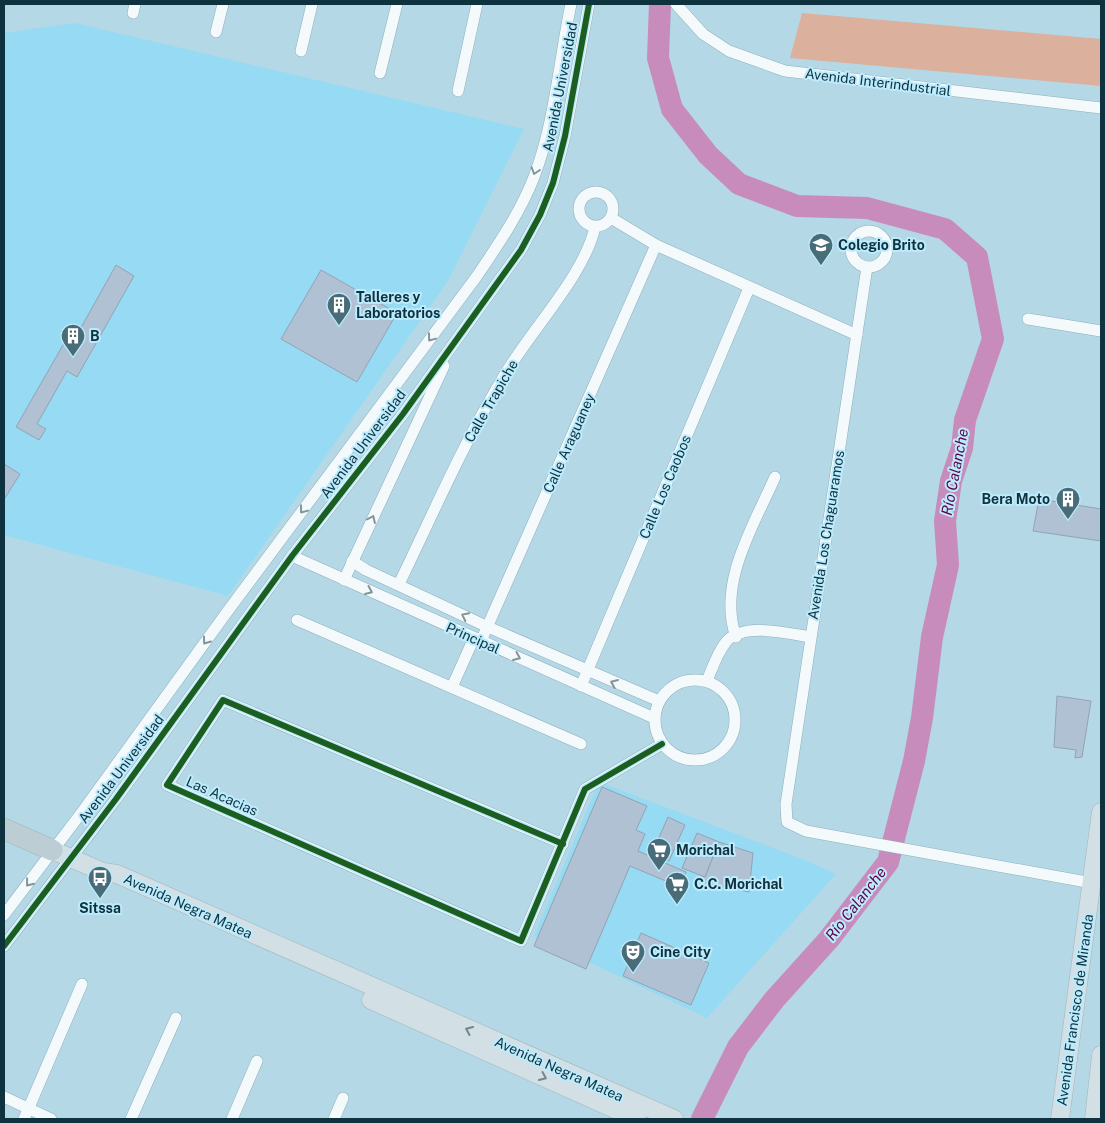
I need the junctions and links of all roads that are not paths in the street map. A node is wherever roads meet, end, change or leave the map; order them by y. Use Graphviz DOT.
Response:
graph roads {
  1 [pos="223,4"];
  2 [pos="312,4"];
  3 [pos="397,4"];
  4 [pos="477,4"];
  5 [pos="571,4"];
  6 [pos="589,4"];
  7 [pos="678,6"];
  8 [pos="216,32"];
  9 [pos="301,51"];
  10 [pos="380,73"];
  11 [pos="458,91"];
  12 [pos="1101,108"];
  13 [pos="611,218"];
  14 [pos="596,226"];
  15 [pos="656,245"];
  16 [pos="867,267"];
  17 [pos="749,288"];
  18 [pos="1028,319"];
  19 [pos="1101,331"];
  20 [pos="857,335"];
  21 [pos="456,341"];
  22 [pos="775,477"];
  23 [pos="292,556"];
  24 [pos="352,561"];
  25 [pos="344,580"];
  26 [pos="400,584"];
  27 [pos="227,612"];
  28 [pos="247,618"];
  29 [pos="297,620"];
  30 [pos="488,627"];
  31 [pos="736,637"];
  32 [pos="810,637"];
  33 [pos="478,639"];
  34 [pos="587,671"];
  35 [pos="707,681"];
  36 [pos="581,686"];
  37 [pos="452,687"];
  38 [pos="659,701"];
  39 [pos="654,718"];
  40 [pos="581,744"];
  41 [pos="662,744"];
  42 [pos="1101,812"];
  43 [pos="4,829"];
  44 [pos="563,844"];
  45 [pos="61,854"];
  46 [pos="103,872"];
  47 [pos="1092,883"];
  48 [pos="4,915"];
  49 [pos="4,946"];
  50 [pos="82,984"];
  51 [pos="176,1018"];
  52 [pos="1101,1055"];
  53 [pos="257,1061"];
  54 [pos="1066,1081"];
  55 [pos="4,1097"];
  56 [pos="343,1098"];
  57 [pos="26,1114"];
  58 [pos="51,1119"];
  59 [pos="131,1119"];
  60 [pos="232,1119"];
  61 [pos="334,1119"];
  62 [pos="637,1119"];
  63 [pos="674,1119"];
  64 [pos="1048,1119"];
  65 [pos="1060,1119"];
  66 [pos="1094,1119"];
  1 -- 8 [label="street"];
  2 -- 9 [label="street"];
  3 -- 10 [label="street"];
  4 -- 11 [label="street"];
  5 -- 27 [label="street, Avenida Universidad, one-way"];
  6 -- 21 [label="street, Avenida Universidad"];
  7 -- 12 [label="street, Avenida Interindustrial"];
  13 -- 14 [label="street"];
  13 -- 14 [label="street"];
  13 -- 15 [label="street"];
  14 -- 26 [label="street, Calle Trapiche"];
  15 -- 17 [label="street"];
  15 -- 30 [label="street, Calle Araguaney"];
  16 -- 20 [label="street, Avenida Los Chaguaramos"];
  17 -- 20 [label="street"];
  17 -- 34 [label="street, Calle Los Caobos"];
  18 -- 19 [label="street"];
  20 -- 32 [label="street, Avenida Los Chaguaramos"];
  21 -- 23 [label="street, Avenida Universidad"];
  24 -- 21 [label="street, Avenida Universidad, one-way"];
  22 -- 31 [label="street"];
  23 -- 25 [label="street, Principal"];
  23 -- 28 [label="street, Avenida Universidad"];
  24 -- 25 [label="street, Avenida Universidad"];
  24 -- 26 [label="street, Principal"];
  25 -- 33 [label="street, Principal, one-way"];
  30 -- 26 [label="street, Principal, one-way"];
  27 -- 28 [label="street"];
  27 -- 45 [label="street, Avenida Universidad, one-way"];
  28 -- 45 [label="street, Avenida Universidad"];
  29 -- 37 [label="street"];
  30 -- 33 [label="street, Calle Araguaney"];
  30 -- 34 [label="street, Principal"];
  31 -- 32 [label="street"];
  31 -- 35 [label="street"];
  32 -- 47 [label="street, Avenida Los Chaguaramos"];
  33 -- 36 [label="street, Principal, one-way"];
  33 -- 37 [label="street, Calle Araguaney"];
  34 -- 36 [label="street, Calle Los Caobos"];
  38 -- 34 [label="street, Principal, one-way"];
  35 -- 38 [label="street"];
  35 -- 41 [label="street"];
  36 -- 39 [label="street, Principal"];
  37 -- 40 [label="street"];
  38 -- 39 [label="street"];
  39 -- 41 [label="street"];
  41 -- 44 [label="street, Las Acacias"];
  42 -- 47 [label="main road, Avenida Francisco de Miranda"];
  43 -- 45 [label="highway"];
  44 -- 44 [label="street, Las Acacias"];
  45 -- 46 [label="main road"];
  45 -- 48 [label="street, one-way"];
  45 -- 49 [label="street"];
  46 -- 62 [label="main road, Avenida Negra Matea, one-way"];
  63 -- 46 [label="main road, Avenida Negra Matea, one-way"];
  47 -- 54 [label="main road, Avenida Francisco de Miranda"];
  50 -- 57 [label="street"];
  51 -- 59 [label="street"];
  52 -- 66 [label="main road"];
  53 -- 60 [label="street"];
  54 -- 64 [label="main road"];
  54 -- 65 [label="main road, Avenida Francisco de Miranda"];
  55 -- 57 [label="street"];
  56 -- 61 [label="street"];
  57 -- 58 [label="street"];
}
